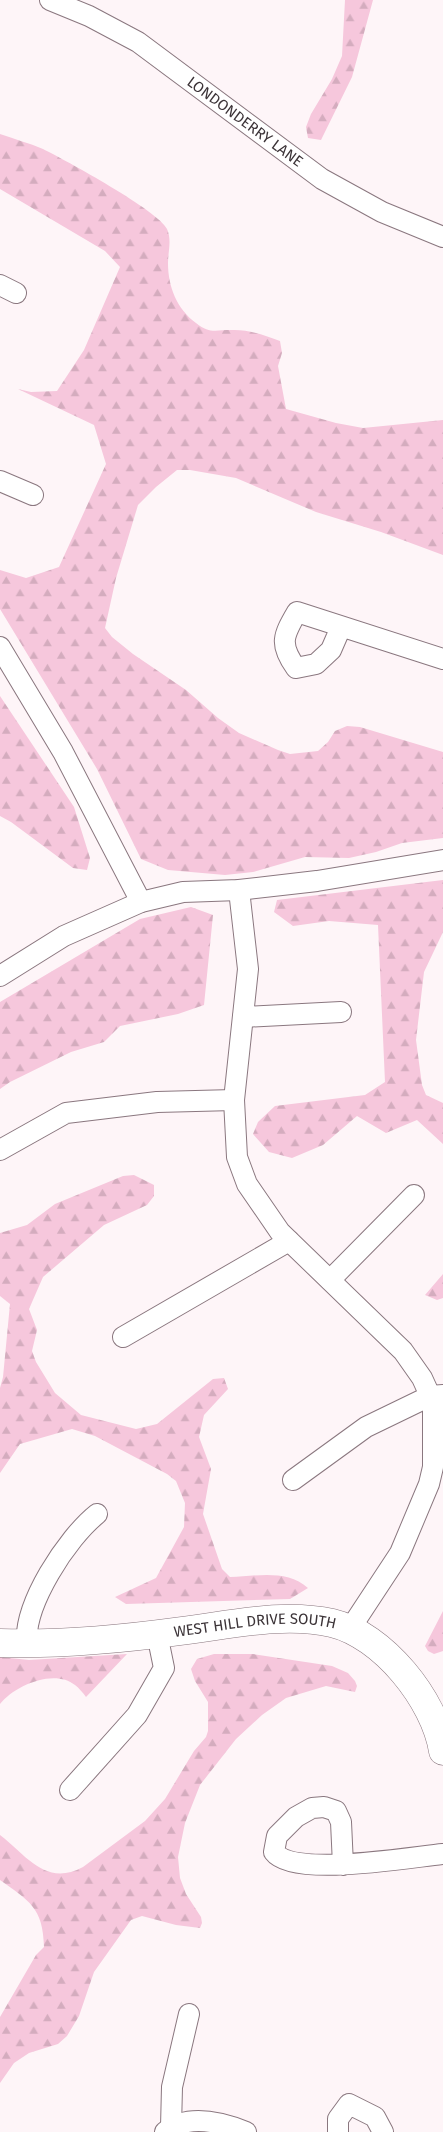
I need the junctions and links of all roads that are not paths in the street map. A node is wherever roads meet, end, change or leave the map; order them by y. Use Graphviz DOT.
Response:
graph roads {
  1 [pos="50,0"];
  2 [pos="443,237"];
  3 [pos="0,481"];
  4 [pos="33,494"];
  5 [pos="341,626"];
  6 [pos="0,648"];
  7 [pos="443,660"];
  8 [pos="443,860"];
  9 [pos="239,890"];
  10 [pos="141,902"];
  11 [pos="0,976"];
  12 [pos="341,1012"];
  13 [pos="243,1017"];
  14 [pos="234,1100"];
  15 [pos="0,1150"];
  16 [pos="414,1196"];
  17 [pos="289,1240"];
  18 [pos="330,1280"];
  19 [pos="123,1337"];
  20 [pos="436,1396"];
  21 [pos="293,1480"];
  22 [pos="97,1514"];
  23 [pos="350,1629"];
  24 [pos="158,1634"];
  25 [pos="0,1643"];
  26 [pos="27,1644"];
  27 [pos="443,1747"];
  28 [pos="70,1790"];
  29 [pos="443,1854"];
  30 [pos="343,1865"];
  31 [pos="189,2014"];
  32 [pos="168,2129"];
  33 [pos="246,2132"];
  34 [pos="338,2132"];
  35 [pos="383,2132"];
  1 -- 2 [label="street, LONDONDERRY LANE"];
  3 -- 4 [label="street"];
  5 -- 7 [label="street"];
  6 -- 10 [label="street"];
  8 -- 9 [label="street"];
  9 -- 10 [label="street"];
  9 -- 13 [label="street"];
  10 -- 11 [label="street"];
  12 -- 13 [label="street"];
  13 -- 14 [label="street"];
  14 -- 15 [label="street"];
  14 -- 17 [label="street"];
  16 -- 18 [label="street"];
  17 -- 18 [label="street"];
  17 -- 19 [label="street"];
  18 -- 20 [label="street"];
  20 -- 21 [label="street"];
  20 -- 23 [label="street"];
  22 -- 26 [label="street"];
  23 -- 24 [label="street, WEST HILL DRIVE SOUTH"];
  23 -- 27 [label="street, WEST HILL DRIVE SOUTH"];
  24 -- 26 [label="street, WEST HILL DRIVE SOUTH"];
  24 -- 28 [label="street"];
  25 -- 26 [label="street, WEST HILL DRIVE SOUTH"];
  29 -- 30 [label="street"];
  31 -- 32 [label="street"];
  32 -- 33 [label="street"];
  34 -- 35 [label="street"];
}
